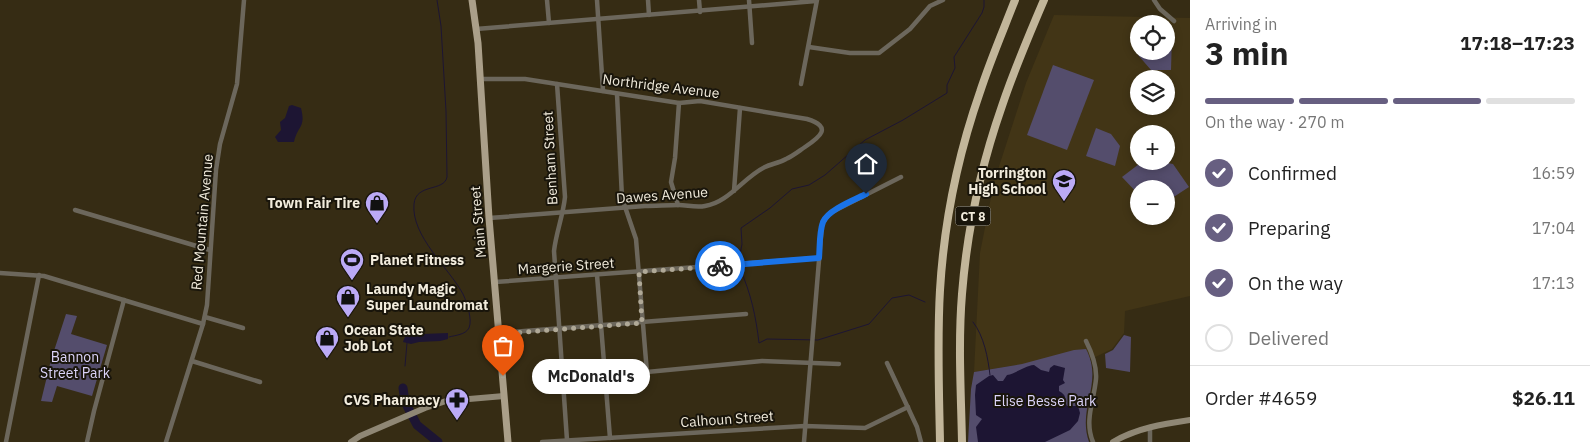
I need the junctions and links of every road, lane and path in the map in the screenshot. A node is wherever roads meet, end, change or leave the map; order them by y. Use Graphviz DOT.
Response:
graph roads {
  1 [pos="244,0"];
  2 [pos="472,0"];
  3 [pos="547,0"];
  4 [pos="598,0"];
  5 [pos="648,0"];
  6 [pos="699,0"];
  7 [pos="749,0"];
  8 [pos="943,0"];
  9 [pos="1015,0"];
  10 [pos="1044,0"];
  11 [pos="1154,0"];
  12 [pos="816,1"];
  13 [pos="750,8"];
  14 [pos="700,12"];
  15 [pos="1167,15"];
  16 [pos="649,16"];
  17 [pos="599,20"];
  18 [pos="549,23"];
  19 [pos="476,29"];
  20 [pos="752,43"];
  21 [pos="808,47"];
  22 [pos="481,79"];
  23 [pos="557,84"];
  24 [pos="801,84"];
  25 [pos="603,91"];
  26 [pos="617,94"];
  27 [pos="680,103"];
  28 [pos="740,108"];
  29 [pos="817,139"];
  30 [pos="901,177"];
  31 [pos="734,191"];
  32 [pos="678,205"];
  33 [pos="625,209"];
  34 [pos="75,210"];
  35 [pos="564,213"];
  36 [pos="490,218"];
  37 [pos="210,250"];
  38 [pos="819,258"];
  39 [pos="639,272"];
  40 [pos="0,273"];
  41 [pos="40,275"];
  42 [pos="597,275"];
  43 [pos="556,278"];
  44 [pos="495,282"];
  45 [pos="124,300"];
  46 [pos="746,314"];
  47 [pos="205,317"];
  48 [pos="642,323"];
  49 [pos="203,324"];
  50 [pos="601,326"];
  51 [pos="243,328"];
  52 [pos="559,329"];
  53 [pos="499,334"];
  54 [pos="1086,341"];
  55 [pos="192,361"];
  56 [pos="887,363"];
  57 [pos="811,364"];
  58 [pos="839,364"];
  59 [pos="647,373"];
  60 [pos="605,376"];
  61 [pos="260,382"];
  62 [pos="504,396"];
  63 [pos="908,406"];
  64 [pos="1190,420"];
  65 [pos="806,426"];
  66 [pos="1150,426"];
  67 [pos="610,438"];
  68 [pos="567,440"];
  69 [pos="6,442"];
  70 [pos="87,442"];
  71 [pos="166,442"];
  72 [pos="351,442"];
  73 [pos="508,442"];
  74 [pos="542,442"];
  75 [pos="804,442"];
  76 [pos="920,442"];
  77 [pos="940,442"];
  78 [pos="962,442"];
  79 [pos="1093,442"];
  80 [pos="1113,442"];
  81 [pos="1150,442"];
  1 -- 37 [label="street, Red Mountain Avenue"];
  2 -- 19 [label="main road, Main Street"];
  3 -- 18 [label="street"];
  4 -- 17 [label="street"];
  5 -- 16 [label="street"];
  6 -- 14 [label="street"];
  7 -- 13 [label="street"];
  8 -- 21 [label="street"];
  9 -- 77 [label="highway, CT 8"];
  10 -- 78 [label="highway, CT 8"];
  11 -- 15 [label="street"];
  12 -- 13 [label="street"];
  12 -- 21 [label="street"];
  13 -- 14 [label="street"];
  13 -- 20 [label="street"];
  14 -- 16 [label="street"];
  16 -- 17 [label="street"];
  17 -- 18 [label="street"];
  17 -- 25 [label="street"];
  18 -- 19 [label="street"];
  19 -- 22 [label="main road, Main Street"];
  21 -- 24 [label="street"];
  22 -- 23 [label="street, Northridge Avenue"];
  22 -- 36 [label="main road, Main Street"];
  23 -- 25 [label="street, Northridge Avenue"];
  23 -- 35 [label="street, Benham Street"];
  25 -- 26 [label="street, Northridge Avenue"];
  26 -- 27 [label="street, Northridge Avenue"];
  26 -- 33 [label="street"];
  27 -- 28 [label="street, Northridge Avenue"];
  27 -- 32 [label="street"];
  28 -- 29 [label="street, Northridge Avenue"];
  28 -- 31 [label="street"];
  29 -- 31 [label="street, Dawes Avenue"];
  30 -- 38 [label="street"];
  31 -- 32 [label="street, Dawes Avenue"];
  32 -- 33 [label="street, Dawes Avenue"];
  33 -- 35 [label="street, Dawes Avenue"];
  33 -- 39 [label="street"];
  34 -- 37 [label="street"];
  35 -- 36 [label="street, Dawes Avenue"];
  35 -- 43 [label="street, Benham Street"];
  36 -- 44 [label="main road, Main Street"];
  37 -- 47 [label="street, Red Mountain Avenue"];
  38 -- 39 [label="street, Margerie Street"];
  38 -- 57 [label="street"];
  39 -- 42 [label="street, Margerie Street"];
  39 -- 48 [label="street"];
  40 -- 41 [label="street"];
  41 -- 45 [label="street"];
  41 -- 69 [label="street"];
  42 -- 43 [label="street, Margerie Street"];
  42 -- 50 [label="street"];
  43 -- 44 [label="street, Margerie Street"];
  43 -- 52 [label="street, Benham Street"];
  44 -- 53 [label="main road, Main Street"];
  45 -- 49 [label="street"];
  45 -- 70 [label="street"];
  46 -- 48 [label="street"];
  47 -- 49 [label="street, Red Mountain Avenue"];
  47 -- 51 [label="street"];
  48 -- 50 [label="street"];
  48 -- 59 [label="street"];
  49 -- 55 [label="street, Red Mountain Avenue"];
  50 -- 52 [label="street"];
  50 -- 60 [label="street"];
  52 -- 53 [label="street"];
  52 -- 68 [label="street, Benham Street"];
  53 -- 62 [label="main road, Main Street"];
  54 -- 79 [label="street"];
  55 -- 61 [label="street"];
  55 -- 71 [label="street, Red Mountain Avenue"];
  56 -- 63 [label="street"];
  57 -- 58 [label="street"];
  57 -- 59 [label="street"];
  57 -- 65 [label="street"];
  59 -- 60 [label="street"];
  60 -- 67 [label="street"];
  62 -- 72 [label="main road"];
  62 -- 73 [label="main road, Main Street"];
  63 -- 65 [label="street, Calhoun Street"];
  63 -- 76 [label="street"];
  64 -- 66 [label="main road"];
  65 -- 67 [label="street, Calhoun Street"];
  65 -- 75 [label="street"];
  66 -- 80 [label="main road"];
  66 -- 81 [label="street"];
  67 -- 68 [label="street, Calhoun Street"];
  68 -- 74 [label="street, Calhoun Street"];
}
